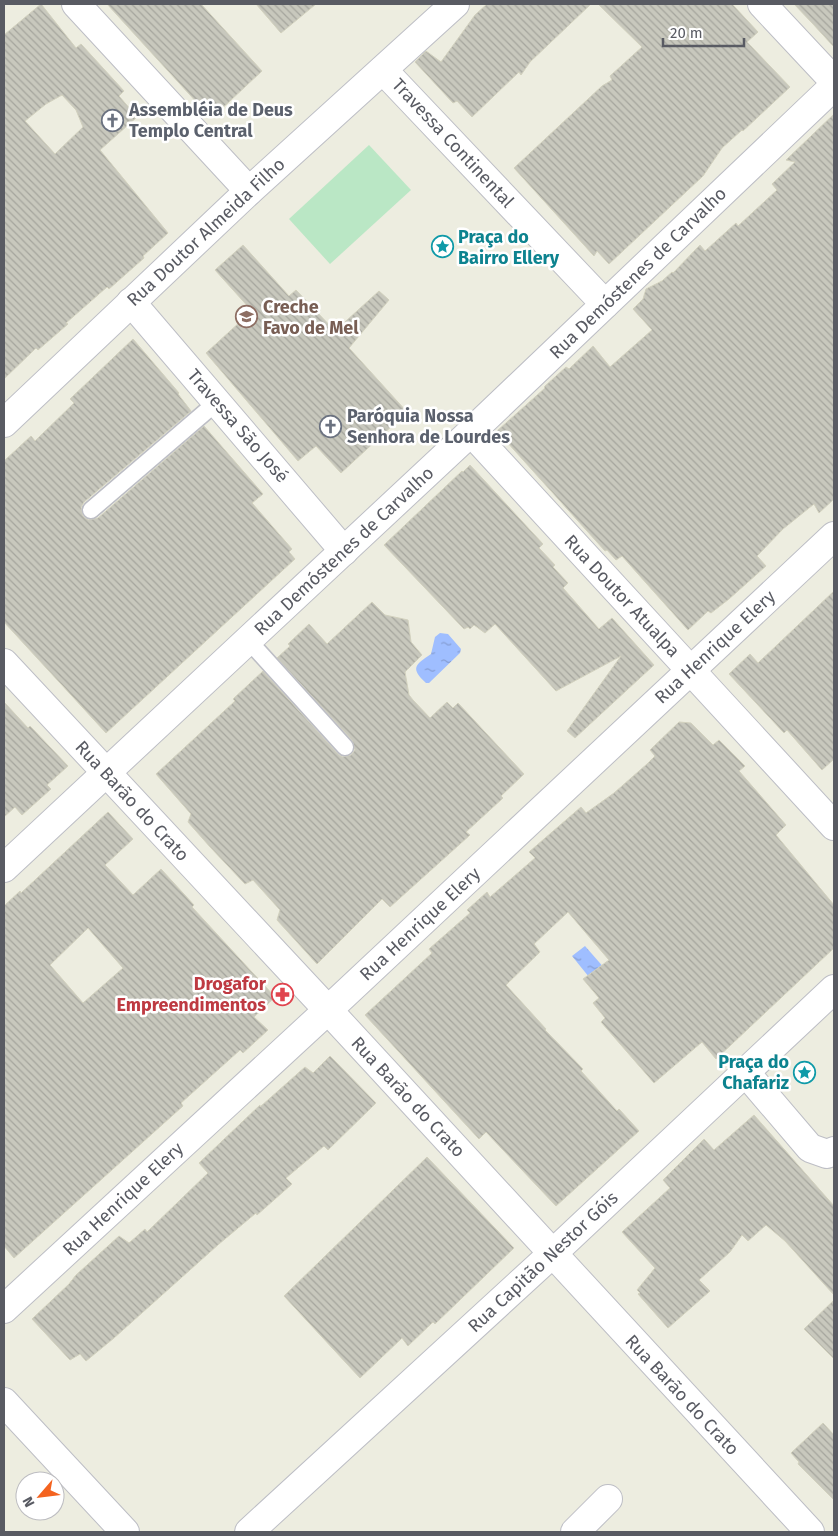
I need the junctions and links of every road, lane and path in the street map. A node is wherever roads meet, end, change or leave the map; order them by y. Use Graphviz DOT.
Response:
graph roads {
  1 [pos="76,4"];
  2 [pos="455,4"];
  3 [pos="762,4"];
  4 [pos="383,70"];
  5 [pos="834,81"];
  6 [pos="834,86"];
  7 [pos="248,191"];
  8 [pos="131,302"];
  9 [pos="605,304"];
  10 [pos="217,402"];
  11 [pos="4,422"];
  12 [pos="471,432"];
  13 [pos="91,510"];
  14 [pos="834,536"];
  15 [pos="344,551"];
  16 [pos="248,640"];
  17 [pos="4,663"];
  18 [pos="690,671"];
  19 [pos="345,747"];
  20 [pos="106,773"];
  21 [pos="834,826"];
  22 [pos="4,868"];
  23 [pos="834,989"];
  24 [pos="328,1010"];
  25 [pos="746,1073"];
  26 [pos="834,1151"];
  27 [pos="552,1254"];
  28 [pos="4,1310"];
  29 [pos="4,1402"];
  30 [pos="608,1499"];
  31 [pos="125,1532"];
  32 [pos="249,1532"];
  33 [pos="574,1532"];
  34 [pos="810,1532"];
  1 -- 7 [label="street"];
  2 -- 4 [label="street, Rua Doutor Almeida Filho"];
  3 -- 5 [label="street"];
  4 -- 7 [label="street, Rua Doutor Almeida Filho"];
  4 -- 9 [label="street, Travessa Continental"];
  6 -- 9 [label="street, Rua Demóstenes de Carvalho"];
  7 -- 8 [label="street, Rua Doutor Almeida Filho"];
  8 -- 10 [label="street, Travessa São José"];
  8 -- 11 [label="street, Rua Doutor Almeida Filho"];
  9 -- 12 [label="street, Rua Demóstenes de Carvalho"];
  10 -- 13 [label="lane"];
  10 -- 15 [label="street, Travessa São José"];
  12 -- 15 [label="street, Rua Demóstenes de Carvalho"];
  12 -- 18 [label="street, Rua Doutor Atualpa"];
  14 -- 18 [label="street, Rua Henrique Elery"];
  15 -- 16 [label="street, Rua Demóstenes de Carvalho"];
  16 -- 19 [label="lane"];
  16 -- 20 [label="street, Rua Demóstenes de Carvalho"];
  17 -- 20 [label="street, Rua Barão do Crato"];
  18 -- 21 [label="street, Rua Doutor Atualpa"];
  18 -- 24 [label="street, Rua Henrique Elery"];
  20 -- 22 [label="street, Rua Demóstenes de Carvalho"];
  20 -- 24 [label="street, Rua Barão do Crato"];
  23 -- 25 [label="street, Rua Capitão Nestor Góis"];
  24 -- 27 [label="street, Rua Barão do Crato"];
  24 -- 28 [label="street, Rua Henrique Elery"];
  25 -- 26 [label="street"];
  25 -- 27 [label="street, Rua Capitão Nestor Góis"];
  27 -- 32 [label="street, Rua Capitão Nestor Góis"];
  27 -- 34 [label="street, Rua Barão do Crato"];
  29 -- 31 [label="street"];
  30 -- 33 [label="street"];
}
